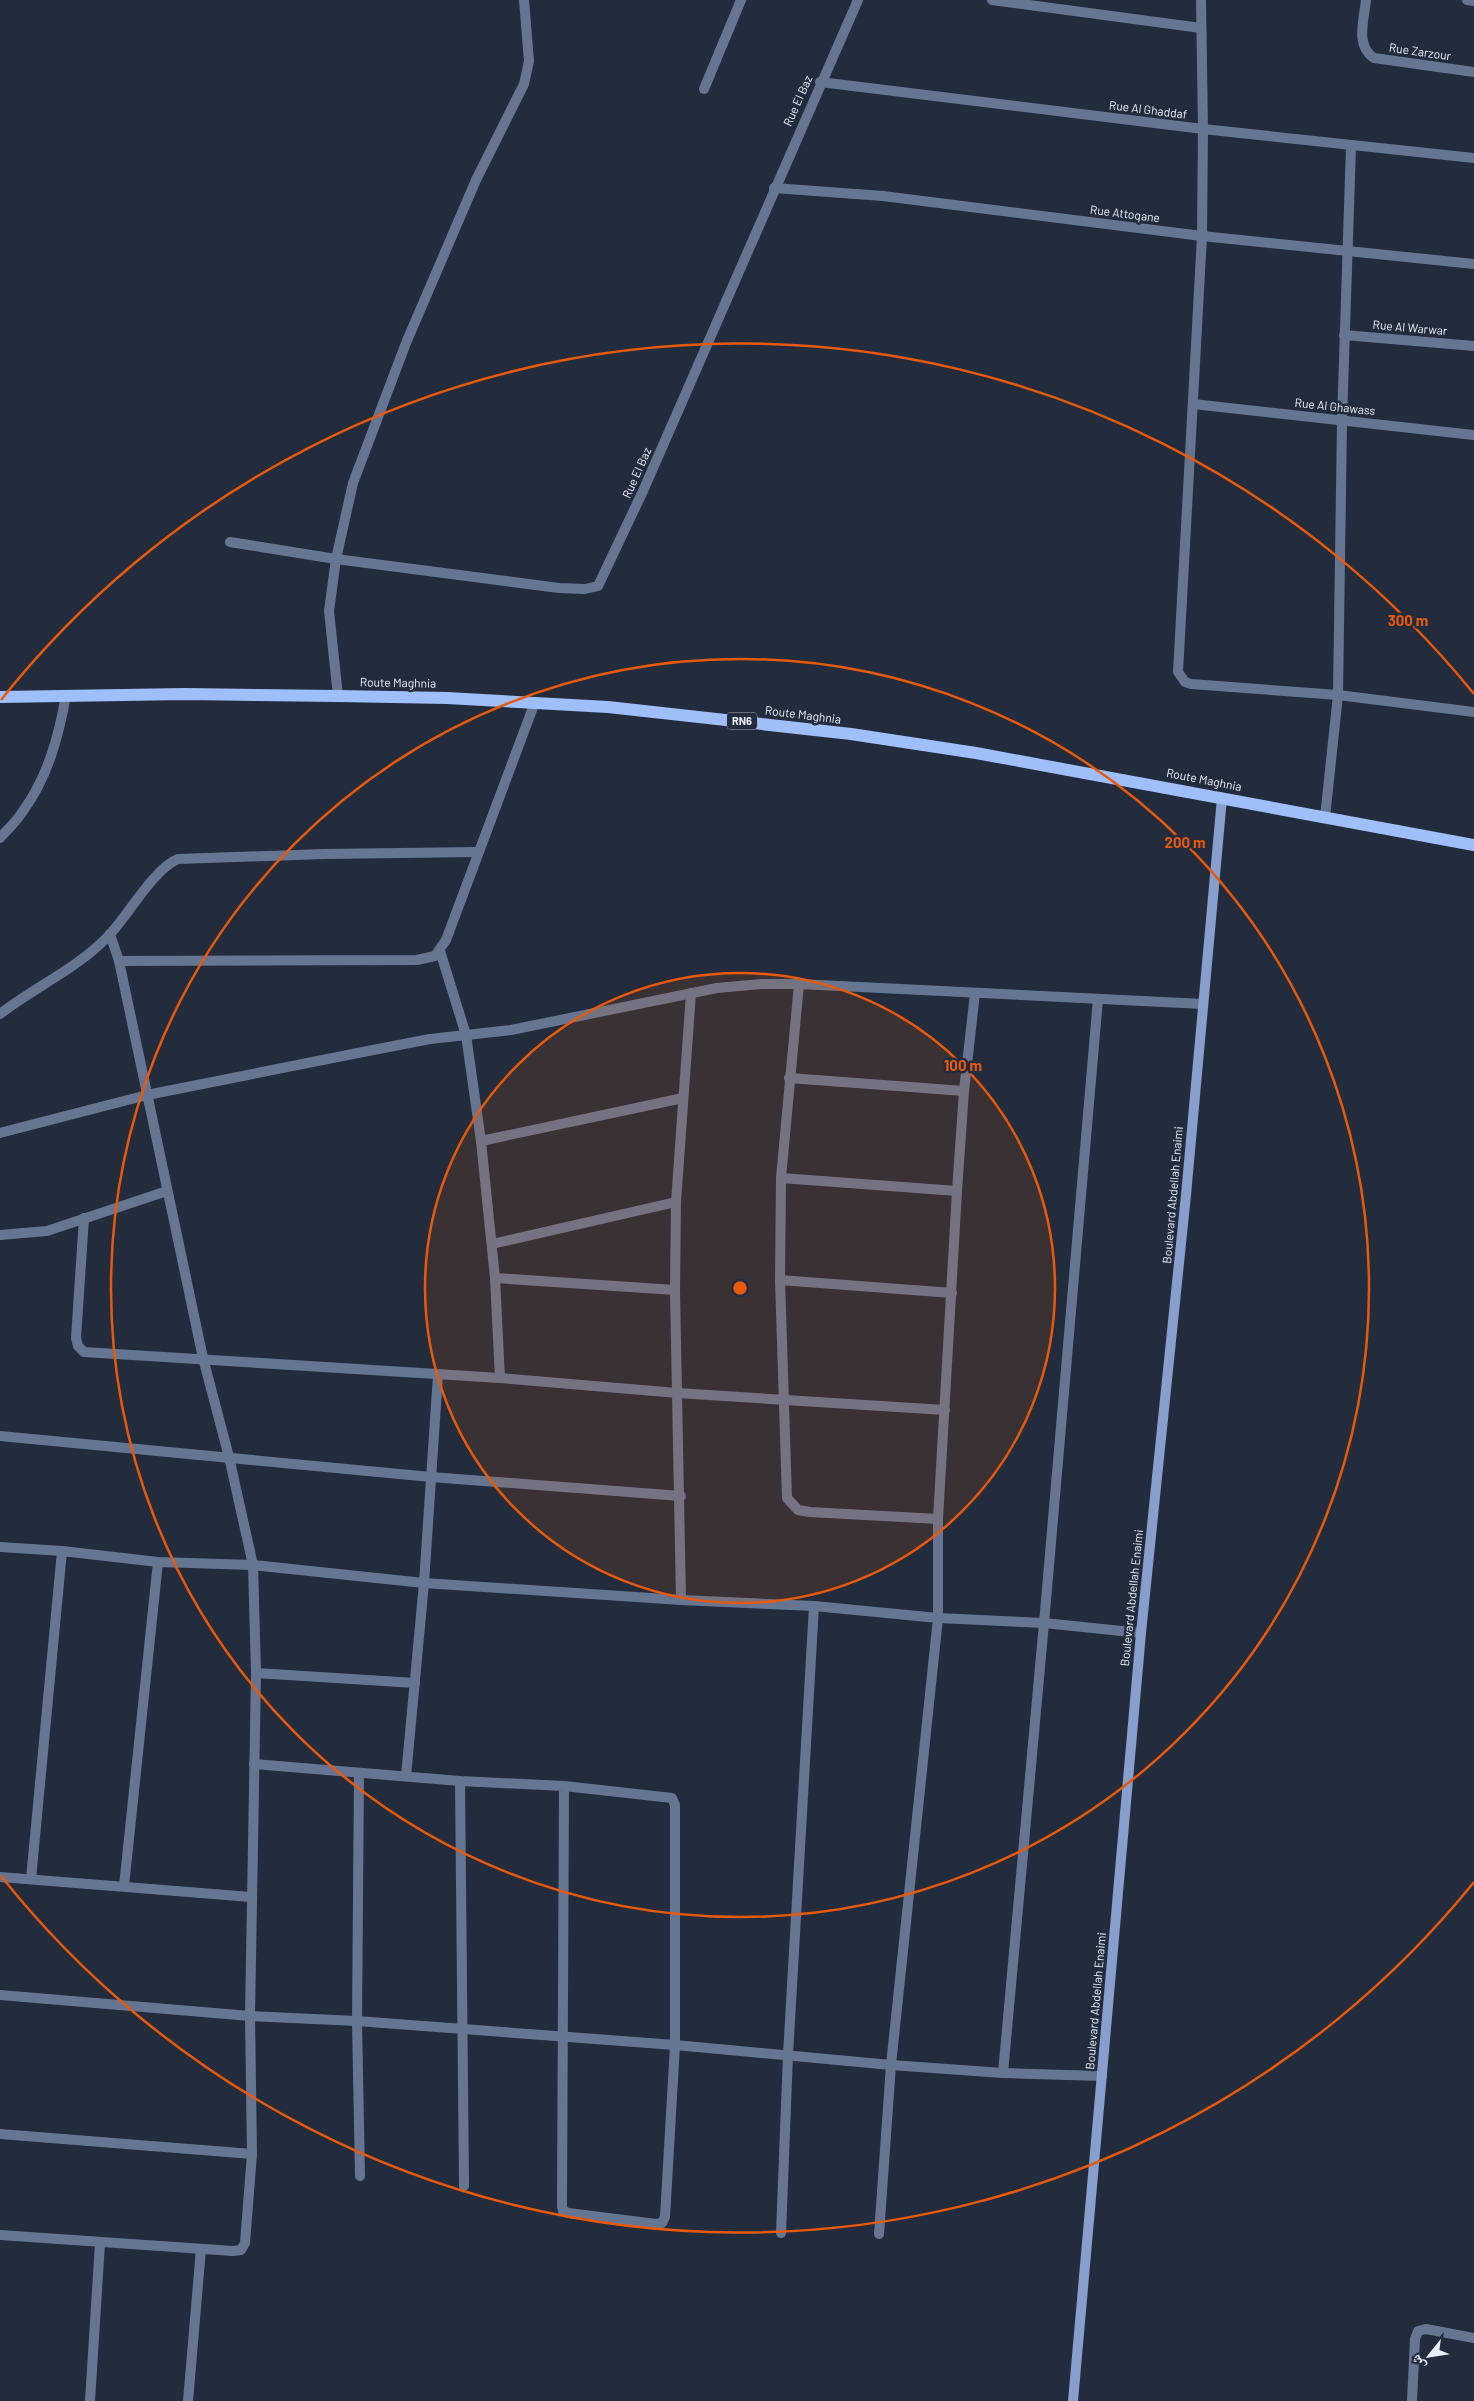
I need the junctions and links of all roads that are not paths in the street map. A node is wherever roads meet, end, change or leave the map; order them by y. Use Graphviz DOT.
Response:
graph roads {
  1 [pos="524,0"];
  2 [pos="741,0"];
  3 [pos="858,0"];
  4 [pos="992,0"];
  5 [pos="1202,0"];
  6 [pos="1366,0"];
  7 [pos="1466,0"];
  8 [pos="1474,1"];
  9 [pos="1201,28"];
  10 [pos="1474,72"];
  11 [pos="820,82"];
  12 [pos="704,89"];
  13 [pos="1204,129"];
  14 [pos="1351,146"];
  15 [pos="1474,158"];
  16 [pos="774,188"];
  17 [pos="1202,236"];
  18 [pos="1348,252"];
  19 [pos="1474,264"];
  20 [pos="1344,335"];
  21 [pos="1474,346"];
  22 [pos="1193,404"];
  23 [pos="1342,421"];
  24 [pos="1474,435"];
  25 [pos="230,542"];
  26 [pos="336,559"];
  27 [pos="66,694"];
  28 [pos="1338,695"];
  29 [pos="338,696"];
  30 [pos="0,697"];
  31 [pos="535,702"];
  32 [pos="1474,712"];
  33 [pos="1222,798"];
  34 [pos="1325,817"];
  35 [pos="0,838"];
  36 [pos="1474,845"];
  37 [pos="477,852"];
  38 [pos="110,934"];
  39 [pos="440,951"];
  40 [pos="119,961"];
  41 [pos="799,984"];
  42 [pos="691,993"];
  43 [pos="975,993"];
  44 [pos="1098,999"];
  45 [pos="1203,1004"];
  46 [pos="0,1014"];
  47 [pos="466,1035"];
  48 [pos="789,1078"];
  49 [pos="964,1091"];
  50 [pos="147,1096"];
  51 [pos="683,1098"];
  52 [pos="0,1133"];
  53 [pos="482,1141"];
  54 [pos="781,1178"];
  55 [pos="167,1191"];
  56 [pos="957,1191"];
  57 [pos="676,1202"];
  58 [pos="84,1218"];
  59 [pos="0,1235"];
  60 [pos="492,1244"];
  61 [pos="495,1278"];
  62 [pos="780,1280"];
  63 [pos="675,1290"];
  64 [pos="952,1293"];
  65 [pos="203,1358"];
  66 [pos="438,1374"];
  67 [pos="500,1378"];
  68 [pos="677,1393"];
  69 [pos="784,1399"];
  70 [pos="945,1410"];
  71 [pos="0,1436"];
  72 [pos="229,1457"];
  73 [pos="431,1477"];
  74 [pos="681,1496"];
  75 [pos="938,1519"];
  76 [pos="0,1548"];
  77 [pos="62,1551"];
  78 [pos="158,1562"];
  79 [pos="253,1565"];
  80 [pos="424,1583"];
  81 [pos="681,1600"];
  82 [pos="814,1606"];
  83 [pos="938,1618"];
  84 [pos="1044,1623"];
  85 [pos="1141,1633"];
  86 [pos="256,1672"];
  87 [pos="415,1683"];
  88 [pos="254,1764"];
  89 [pos="359,1774"];
  90 [pos="406,1776"];
  91 [pos="460,1781"];
  92 [pos="564,1786"];
  93 [pos="0,1878"];
  94 [pos="31,1879"];
  95 [pos="124,1886"];
  96 [pos="251,1897"];
  97 [pos="0,1996"];
  98 [pos="250,2016"];
  99 [pos="357,2021"];
  100 [pos="462,2028"];
  101 [pos="564,2037"];
  102 [pos="675,2045"];
  103 [pos="788,2055"];
  104 [pos="891,2065"];
  105 [pos="1003,2073"];
  106 [pos="1102,2076"];
  107 [pos="0,2134"];
  108 [pos="252,2154"];
  109 [pos="360,2176"];
  110 [pos="464,2186"];
  111 [pos="781,2233"];
  112 [pos="879,2234"];
  113 [pos="0,2235"];
  114 [pos="100,2243"];
  115 [pos="201,2250"];
  116 [pos="1474,2338"];
  117 [pos="90,2401"];
  118 [pos="188,2401"];
  119 [pos="1073,2401"];
  120 [pos="1412,2401"];
  1 -- 26 [label="street"];
  2 -- 12 [label="street"];
  3 -- 11 [label="street, Rue El Baz"];
  4 -- 9 [label="street"];
  5 -- 9 [label="street"];
  6 -- 10 [label="street, Rue Zarzour"];
  7 -- 8 [label="street"];
  9 -- 13 [label="street"];
  11 -- 13 [label="street, Rue Al Ghaddaf"];
  11 -- 16 [label="street, Rue El Baz"];
  13 -- 14 [label="street, Rue Al Ghaddaf"];
  13 -- 17 [label="street"];
  14 -- 15 [label="street, Rue Al Ghaddaf"];
  14 -- 18 [label="street"];
  16 -- 17 [label="street, Rue Attoqane"];
  16 -- 26 [label="street, Rue El Baz"];
  17 -- 18 [label="street, Rue Attoqane"];
  17 -- 22 [label="street"];
  18 -- 19 [label="street, Rue Attoqane"];
  18 -- 20 [label="street"];
  20 -- 21 [label="street, Rue Al Warwar"];
  20 -- 23 [label="street"];
  22 -- 23 [label="street, Rue Al Ghawass"];
  22 -- 28 [label="street"];
  23 -- 24 [label="street, Rue Al Ghawass"];
  23 -- 28 [label="street"];
  25 -- 26 [label="street"];
  26 -- 29 [label="street"];
  27 -- 29 [label="main road, Route Maghnia / RN6"];
  27 -- 30 [label="main road, Route Maghnia / RN6"];
  27 -- 35 [label="street"];
  28 -- 32 [label="street"];
  28 -- 34 [label="street"];
  29 -- 31 [label="main road, Route Maghnia / RN6"];
  31 -- 33 [label="main road, Route Maghnia / RN6"];
  31 -- 37 [label="street"];
  33 -- 34 [label="main road, Route Maghnia / RN6"];
  33 -- 45 [label="street, Boulevard Abdellah Enaimi"];
  34 -- 36 [label="main road, Route Maghnia / RN6"];
  37 -- 38 [label="street"];
  37 -- 39 [label="street"];
  38 -- 40 [label="street"];
  38 -- 46 [label="street"];
  39 -- 40 [label="street"];
  39 -- 47 [label="street"];
  40 -- 50 [label="street"];
  41 -- 42 [label="street"];
  41 -- 43 [label="street"];
  41 -- 48 [label="street"];
  42 -- 47 [label="street"];
  42 -- 51 [label="street"];
  43 -- 44 [label="street"];
  43 -- 49 [label="street"];
  44 -- 45 [label="street"];
  44 -- 84 [label="street"];
  45 -- 85 [label="street, Boulevard Abdellah Enaimi"];
  47 -- 50 [label="street"];
  47 -- 53 [label="street"];
  48 -- 49 [label="street"];
  48 -- 54 [label="street"];
  49 -- 56 [label="street"];
  50 -- 52 [label="street"];
  50 -- 55 [label="street"];
  51 -- 53 [label="street"];
  51 -- 57 [label="street"];
  53 -- 60 [label="street"];
  54 -- 56 [label="street"];
  54 -- 62 [label="street"];
  55 -- 58 [label="street"];
  55 -- 65 [label="street"];
  56 -- 64 [label="street"];
  57 -- 60 [label="street"];
  57 -- 63 [label="street"];
  58 -- 59 [label="street"];
  58 -- 65 [label="street"];
  60 -- 61 [label="street"];
  61 -- 63 [label="street"];
  61 -- 67 [label="street"];
  62 -- 64 [label="street"];
  62 -- 69 [label="street"];
  63 -- 68 [label="street"];
  64 -- 70 [label="street"];
  65 -- 66 [label="street"];
  65 -- 72 [label="street"];
  66 -- 67 [label="street"];
  66 -- 73 [label="street"];
  67 -- 68 [label="street"];
  68 -- 69 [label="street"];
  68 -- 74 [label="street"];
  69 -- 70 [label="street"];
  69 -- 75 [label="street"];
  70 -- 75 [label="street"];
  71 -- 72 [label="street"];
  72 -- 73 [label="street"];
  72 -- 79 [label="street"];
  73 -- 74 [label="street"];
  73 -- 80 [label="street"];
  74 -- 81 [label="street"];
  75 -- 83 [label="street"];
  76 -- 77 [label="street"];
  77 -- 78 [label="street"];
  77 -- 94 [label="street"];
  78 -- 79 [label="street"];
  78 -- 95 [label="street"];
  79 -- 80 [label="street"];
  79 -- 86 [label="street"];
  80 -- 81 [label="street"];
  80 -- 87 [label="street"];
  81 -- 82 [label="street"];
  82 -- 83 [label="street"];
  82 -- 103 [label="street"];
  83 -- 84 [label="street"];
  83 -- 104 [label="street"];
  84 -- 85 [label="street"];
  84 -- 105 [label="street"];
  85 -- 106 [label="street, Boulevard Abdellah Enaimi"];
  86 -- 87 [label="street"];
  86 -- 88 [label="street"];
  87 -- 90 [label="street"];
  88 -- 89 [label="street"];
  88 -- 96 [label="street"];
  89 -- 90 [label="street"];
  89 -- 99 [label="street"];
  90 -- 91 [label="street"];
  91 -- 92 [label="street"];
  91 -- 100 [label="street"];
  92 -- 101 [label="street"];
  92 -- 102 [label="street"];
  93 -- 94 [label="street"];
  94 -- 95 [label="street"];
  95 -- 96 [label="street"];
  96 -- 98 [label="street"];
  97 -- 98 [label="street"];
  98 -- 99 [label="street"];
  98 -- 108 [label="street"];
  99 -- 100 [label="street"];
  99 -- 109 [label="street"];
  100 -- 101 [label="street"];
  100 -- 110 [label="street"];
  101 -- 102 [label="street"];
  101 -- 102 [label="street"];
  102 -- 103 [label="street"];
  103 -- 104 [label="street"];
  103 -- 111 [label="street"];
  104 -- 105 [label="street"];
  104 -- 112 [label="street"];
  105 -- 106 [label="street"];
  106 -- 119 [label="street, Boulevard Abdellah Enaimi"];
  107 -- 108 [label="street"];
  108 -- 115 [label="street"];
  113 -- 114 [label="street"];
  114 -- 115 [label="street"];
  114 -- 117 [label="street"];
  115 -- 118 [label="street"];
  116 -- 120 [label="street"];
}
